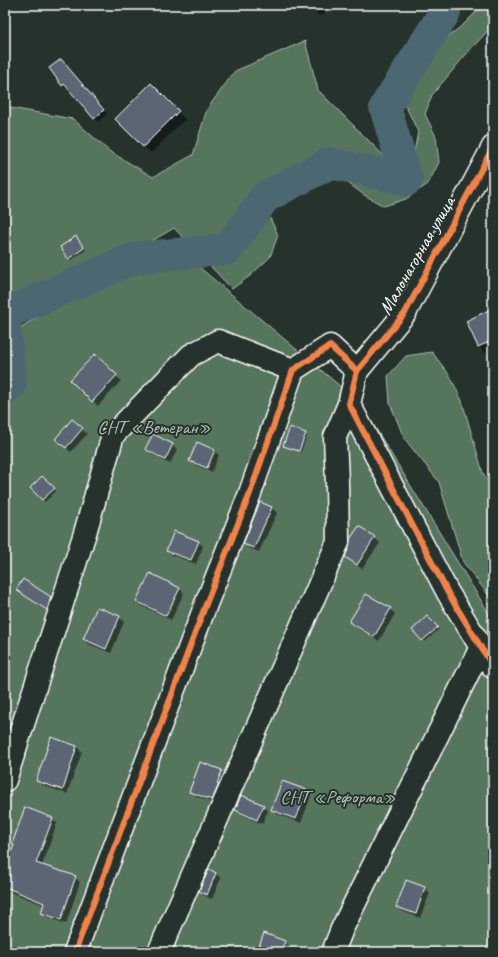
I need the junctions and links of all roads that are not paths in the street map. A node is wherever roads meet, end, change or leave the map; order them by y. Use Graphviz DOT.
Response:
graph roads {
  1 [pos="493,148"];
  2 [pos="293,370"];
  3 [pos="357,371"];
  4 [pos="349,404"];
  5 [pos="481,647"];
  6 [pos="493,667"];
  7 [pos="5,780"];
  8 [pos="75,952"];
  9 [pos="159,952"];
  10 [pos="333,952"];
  1 -- 3 [label="street, Малонагорная улица"];
  2 -- 3 [label="street"];
  2 -- 7 [label="street"];
  2 -- 8 [label="street"];
  3 -- 4 [label="street"];
  4 -- 5 [label="street"];
  4 -- 9 [label="street"];
  5 -- 6 [label="street"];
  5 -- 10 [label="street"];
}
